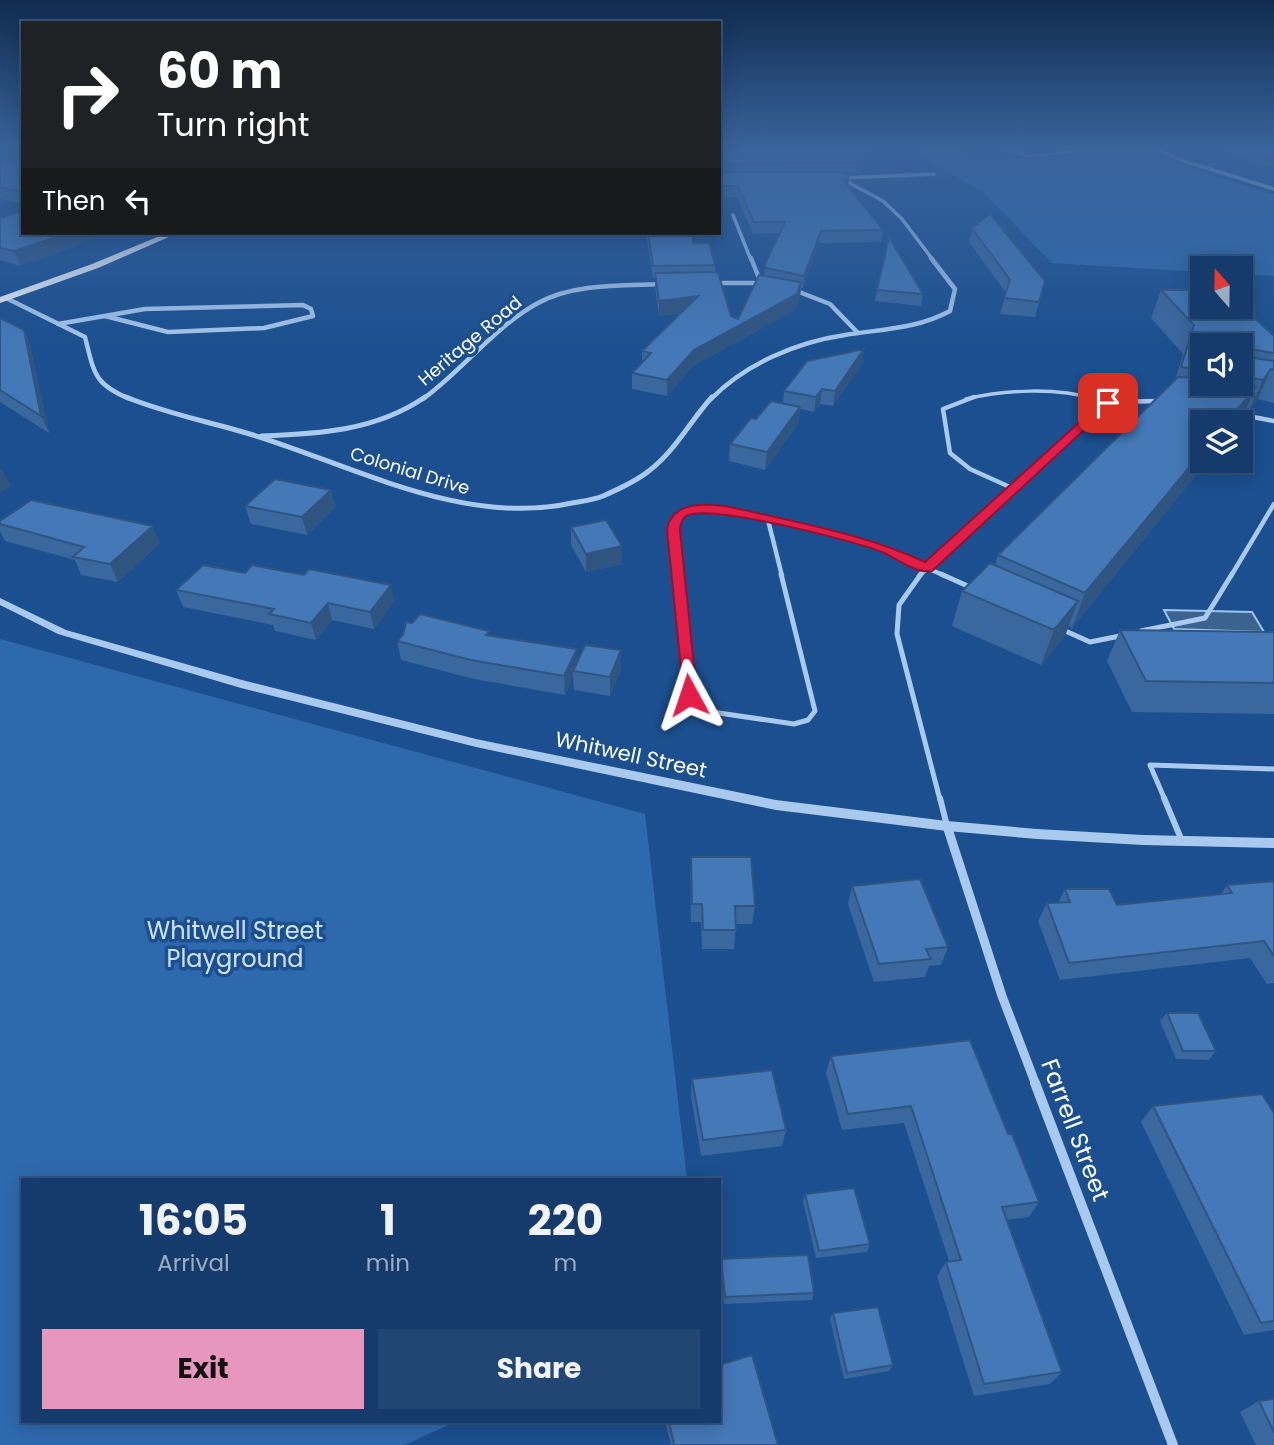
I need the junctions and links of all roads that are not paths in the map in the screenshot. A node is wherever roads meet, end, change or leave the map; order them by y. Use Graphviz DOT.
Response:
graph roads {
  1 [pos="734,216"];
  2 [pos="899,216"];
  3 [pos="169,235"];
  4 [pos="711,283"];
  5 [pos="761,283"];
  6 [pos="673,284"];
  7 [pos="772,285"];
  8 [pos="790,289"];
  9 [pos="3,299"];
  10 [pos="104,316"];
  11 [pos="58,324"];
  12 [pos="858,333"];
  13 [pos="1167,401"];
  14 [pos="1108,403"];
  15 [pos="1253,417"];
  16 [pos="1274,421"];
  17 [pos="256,436"];
  18 [pos="1012,488"];
  19 [pos="1274,504"];
  20 [pos="768,520"];
  21 [pos="927,568"];
  22 [pos="977,591"];
  23 [pos="0,601"];
  24 [pos="1053,625"];
  25 [pos="1274,769"];
  26 [pos="947,826"];
  27 [pos="1182,841"];
  28 [pos="1274,843"];
  29 [pos="1173,1445"];
  1 -- 5 [label="street"];
  2 -- 12 [label="street, Colonial Drive"];
  3 -- 9 [label="main road"];
  4 -- 5 [label="street"];
  5 -- 7 [label="street"];
  6 -- 17 [label="street, Heritage Road"];
  8 -- 12 [label="street"];
  9 -- 11 [label="street, Colonial Drive"];
  10 -- 10 [label="street"];
  10 -- 11 [label="street"];
  11 -- 17 [label="street, Colonial Drive"];
  12 -- 17 [label="street, Colonial Drive"];
  13 -- 14 [label="lane"];
  14 -- 18 [label="lane"];
  14 -- 18 [label="lane"];
  15 -- 16 [label="lane"];
  18 -- 21 [label="lane"];
  19 -- 24 [label="lane"];
  20 -- 20 [label="lane"];
  20 -- 21 [label="lane"];
  21 -- 22 [label="lane"];
  21 -- 26 [label="lane"];
  23 -- 26 [label="street, Whitwell Street"];
  25 -- 27 [label="lane"];
  26 -- 27 [label="street, Whitwell Street"];
  26 -- 29 [label="street, Farrell Street"];
  27 -- 28 [label="street, Whitwell Street"];
}
